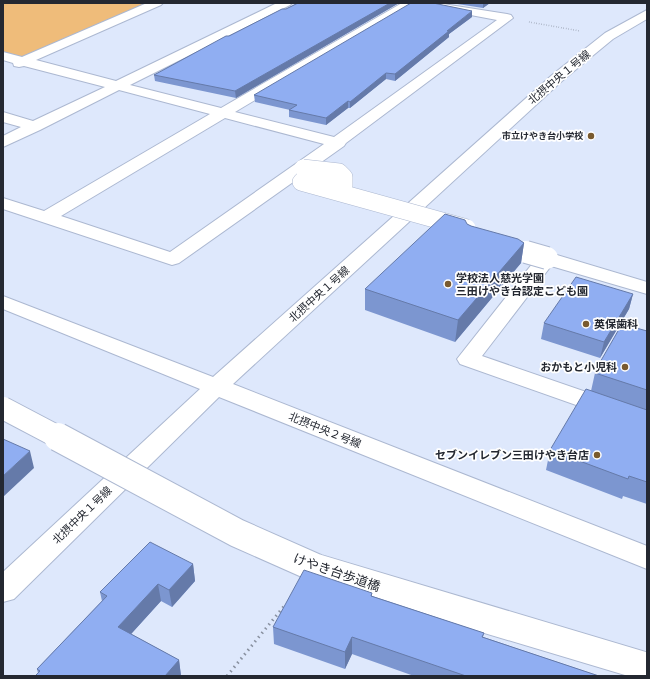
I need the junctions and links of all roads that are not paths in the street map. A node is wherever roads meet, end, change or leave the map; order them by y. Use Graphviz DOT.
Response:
graph roads {
  1 [pos="157,3"];
  2 [pos="286,3"];
  3 [pos="410,3"];
  4 [pos="430,4"];
  5 [pos="647,14"];
  6 [pos="3,56"];
  7 [pos="23,61"];
  8 [pos="3,70"];
  9 [pos="116,86"];
  10 [pos="222,113"];
  11 [pos="3,117"];
  12 [pos="35,127"];
  13 [pos="3,142"];
  14 [pos="338,143"];
  15 [pos="303,168"];
  16 [pos="3,203"];
  17 [pos="46,217"];
  18 [pos="547,258"];
  19 [pos="647,288"];
  20 [pos="3,302"];
  21 [pos="216,387"];
  22 [pos="3,408"];
  23 [pos="647,422"];
  24 [pos="647,558"];
  25 [pos="3,590"];
  26 [pos="647,667"];
  1 -- 7 [label="street"];
  2 -- 9 [label="street"];
  3 -- 10 [label="street"];
  4 -- 14 [label="street"];
  5 -- 21 [label="street, 北摂中央１号線"];
  6 -- 7 [label="street"];
  7 -- 8 [label="street"];
  7 -- 9 [label="street"];
  9 -- 10 [label="street"];
  9 -- 12 [label="street"];
  10 -- 14 [label="street"];
  10 -- 17 [label="street"];
  11 -- 12 [label="street"];
  12 -- 13 [label="street"];
  14 -- 15 [label="street"];
  15 -- 17 [label="street"];
  15 -- 18 [label="street, bridge"];
  16 -- 17 [label="street"];
  18 -- 19 [label="street"];
  18 -- 23 [label="street"];
  20 -- 21 [label="street, 北摂中央２号線"];
  21 -- 24 [label="street, 北摂中央２号線"];
  21 -- 25 [label="street, 北摂中央１号線"];
  22 -- 26 [label="street, けやき台歩道橋, bridge"];
}
